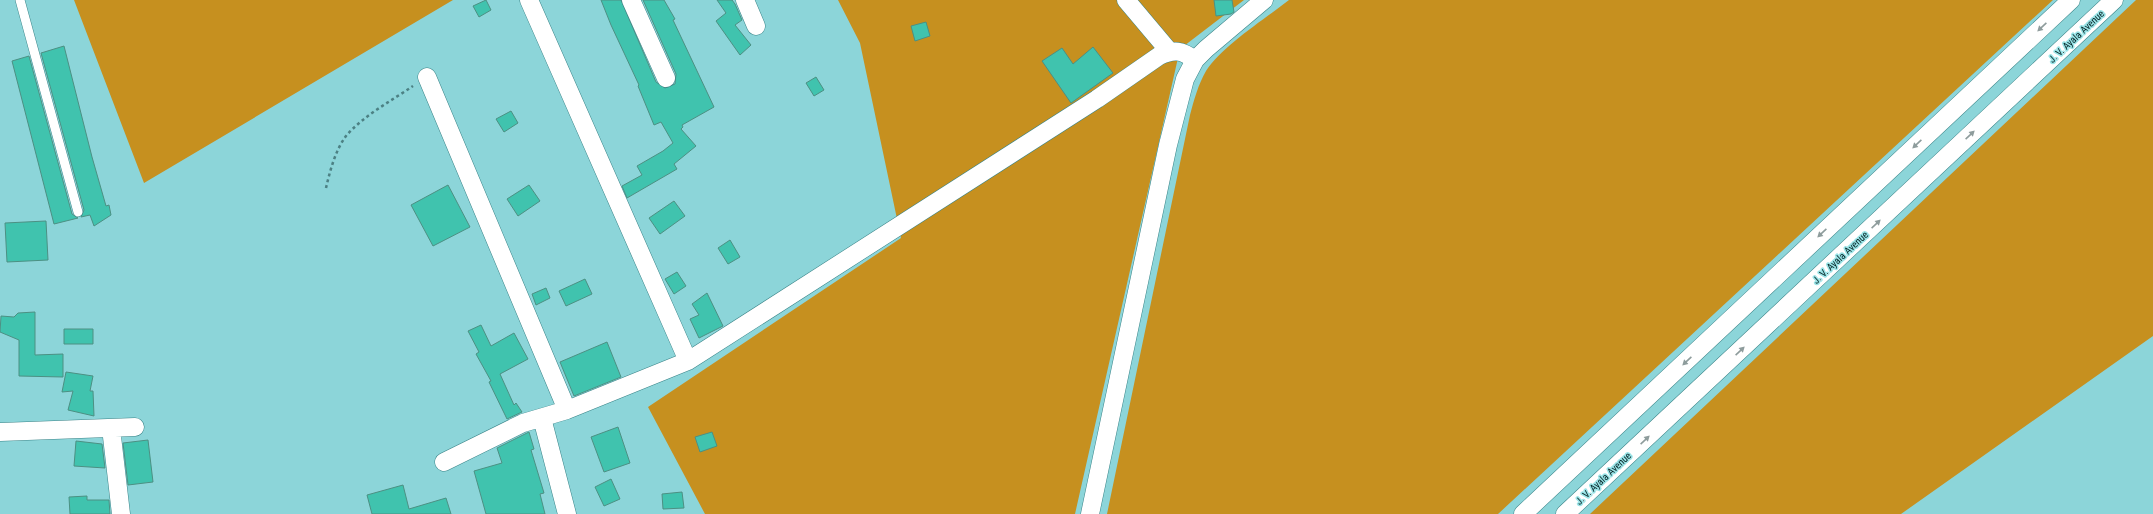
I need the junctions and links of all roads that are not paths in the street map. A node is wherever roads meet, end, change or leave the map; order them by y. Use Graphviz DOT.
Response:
graph roads {
  1 [pos="20,0"];
  2 [pos="529,0"];
  3 [pos="631,0"];
  4 [pos="745,0"];
  5 [pos="1126,0"];
  6 [pos="1264,0"];
  7 [pos="2071,0"];
  8 [pos="2114,0"];
  9 [pos="756,26"];
  10 [pos="1169,51"];
  11 [pos="1195,60"];
  12 [pos="427,77"];
  13 [pos="666,78"];
  14 [pos="78,212"];
  15 [pos="1767,286"];
  16 [pos="1786,307"];
  17 [pos="688,360"];
  18 [pos="567,410"];
  19 [pos="542,418"];
  20 [pos="111,428"];
  21 [pos="135,428"];
  22 [pos="0,432"];
  23 [pos="444,462"];
  24 [pos="121,514"];
  25 [pos="567,514"];
  26 [pos="1090,514"];
  27 [pos="1523,514"];
  28 [pos="1565,514"];
  1 -- 14 [label="lane"];
  2 -- 17 [label="street"];
  3 -- 13 [label="street"];
  4 -- 9 [label="street"];
  5 -- 10 [label="street"];
  6 -- 11 [label="street"];
  7 -- 15 [label="street, one-way"];
  16 -- 8 [label="street, J. V. Ayala Avenue, one-way"];
  10 -- 11 [label="street"];
  10 -- 17 [label="street"];
  11 -- 26 [label="street"];
  12 -- 18 [label="street"];
  15 -- 16 [label="street"];
  15 -- 27 [label="street, one-way"];
  28 -- 16 [label="street, J. V. Ayala Avenue, one-way"];
  17 -- 18 [label="street"];
  18 -- 19 [label="street"];
  19 -- 23 [label="street"];
  19 -- 25 [label="street"];
  20 -- 21 [label="street"];
  20 -- 22 [label="street"];
  20 -- 24 [label="street"];
}
